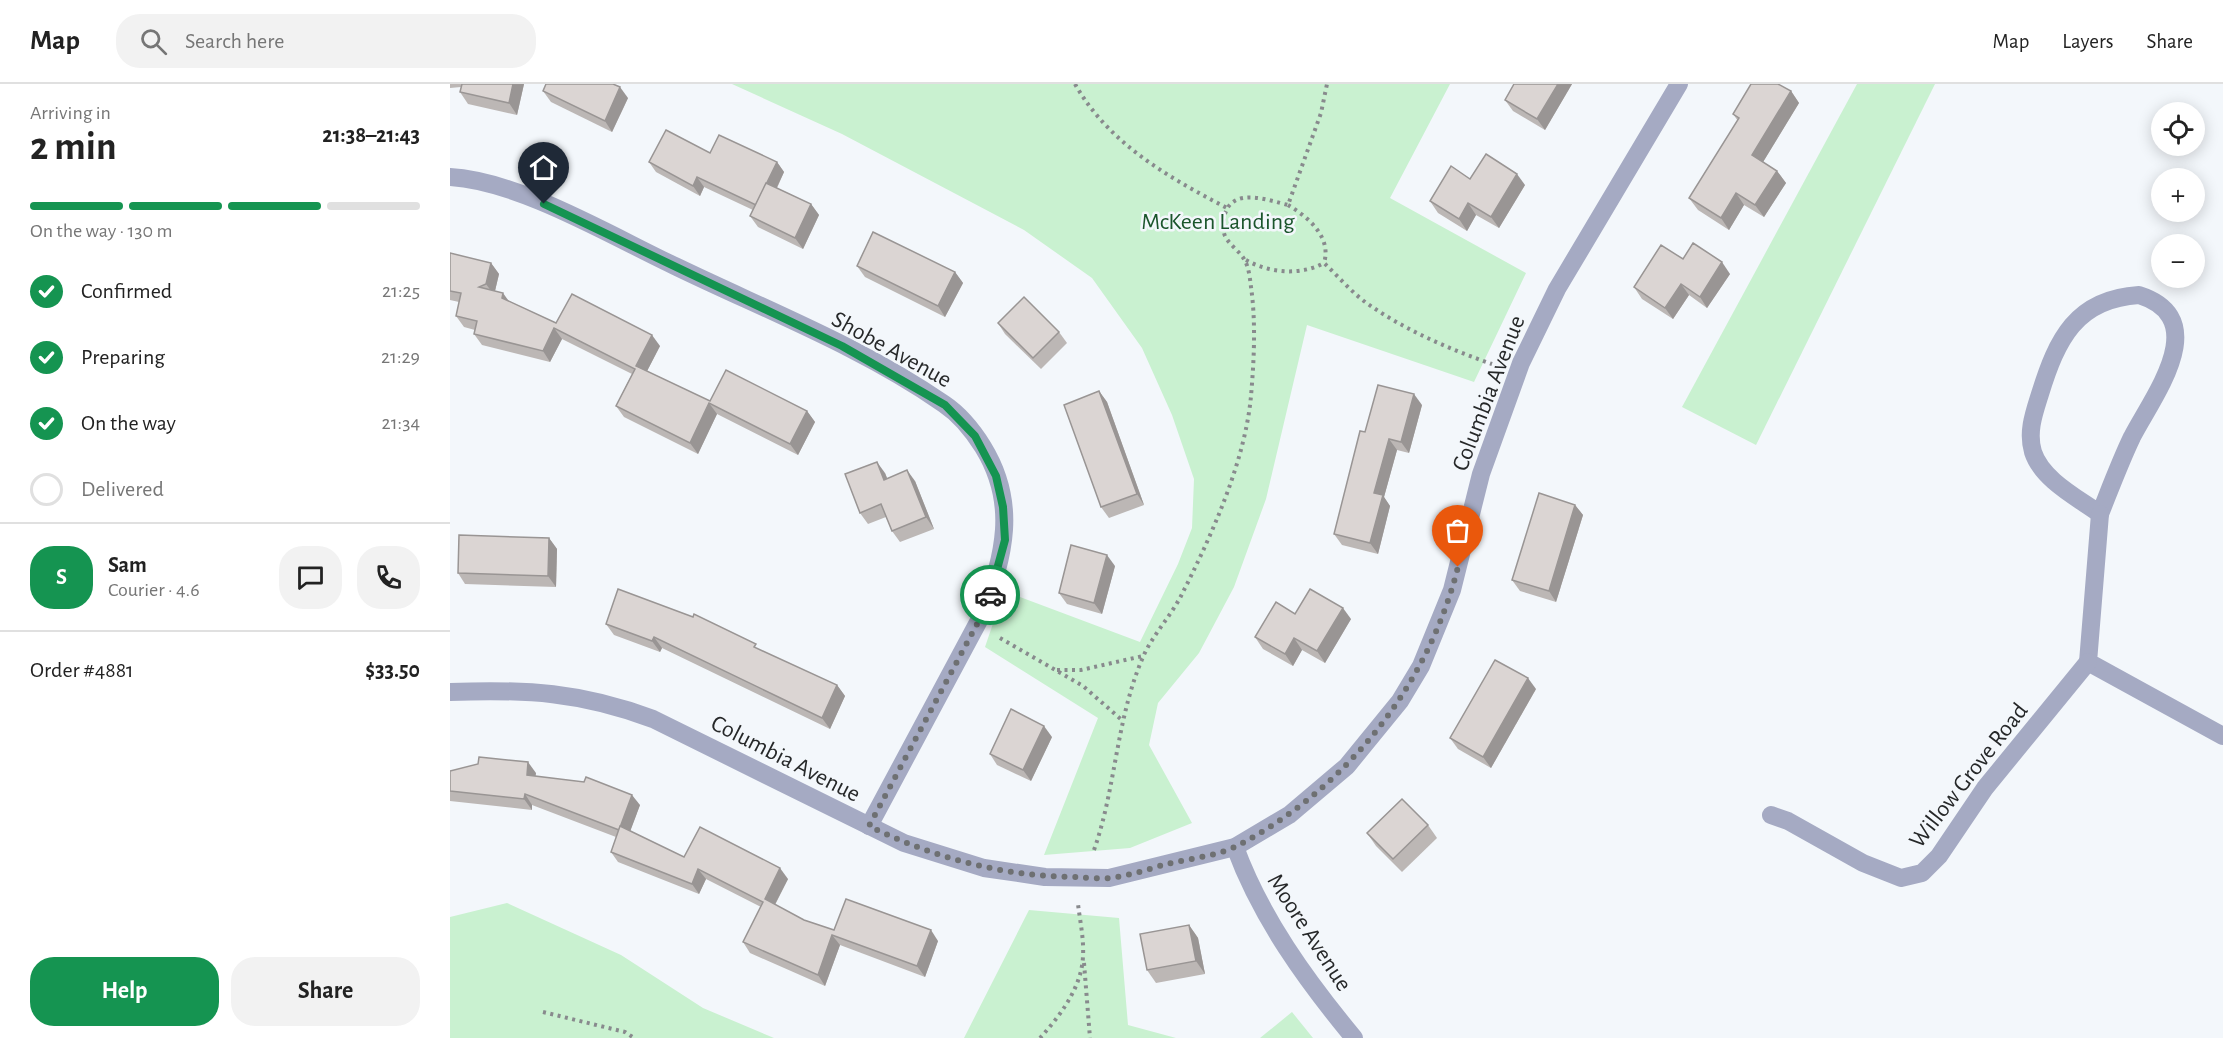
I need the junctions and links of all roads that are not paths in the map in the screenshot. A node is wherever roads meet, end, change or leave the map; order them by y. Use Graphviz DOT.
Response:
graph roads {
  1 [pos="1679,84"];
  2 [pos="450,177"];
  3 [pos="2100,514"];
  4 [pos="2088,662"];
  5 [pos="450,693"];
  6 [pos="2223,736"];
  7 [pos="1772,815"];
  8 [pos="869,826"];
  9 [pos="1234,847"];
  10 [pos="1354,1038"];
  1 -- 9 [label="street, Columbia Avenue"];
  2 -- 8 [label="street, Shobe Avenue"];
  3 -- 3 [label="street"];
  3 -- 4 [label="street"];
  4 -- 6 [label="street"];
  4 -- 7 [label="street, Willow Grove Road"];
  5 -- 8 [label="street, Columbia Avenue"];
  8 -- 9 [label="street, Columbia Avenue"];
  9 -- 10 [label="street, Moore Avenue"];
}
